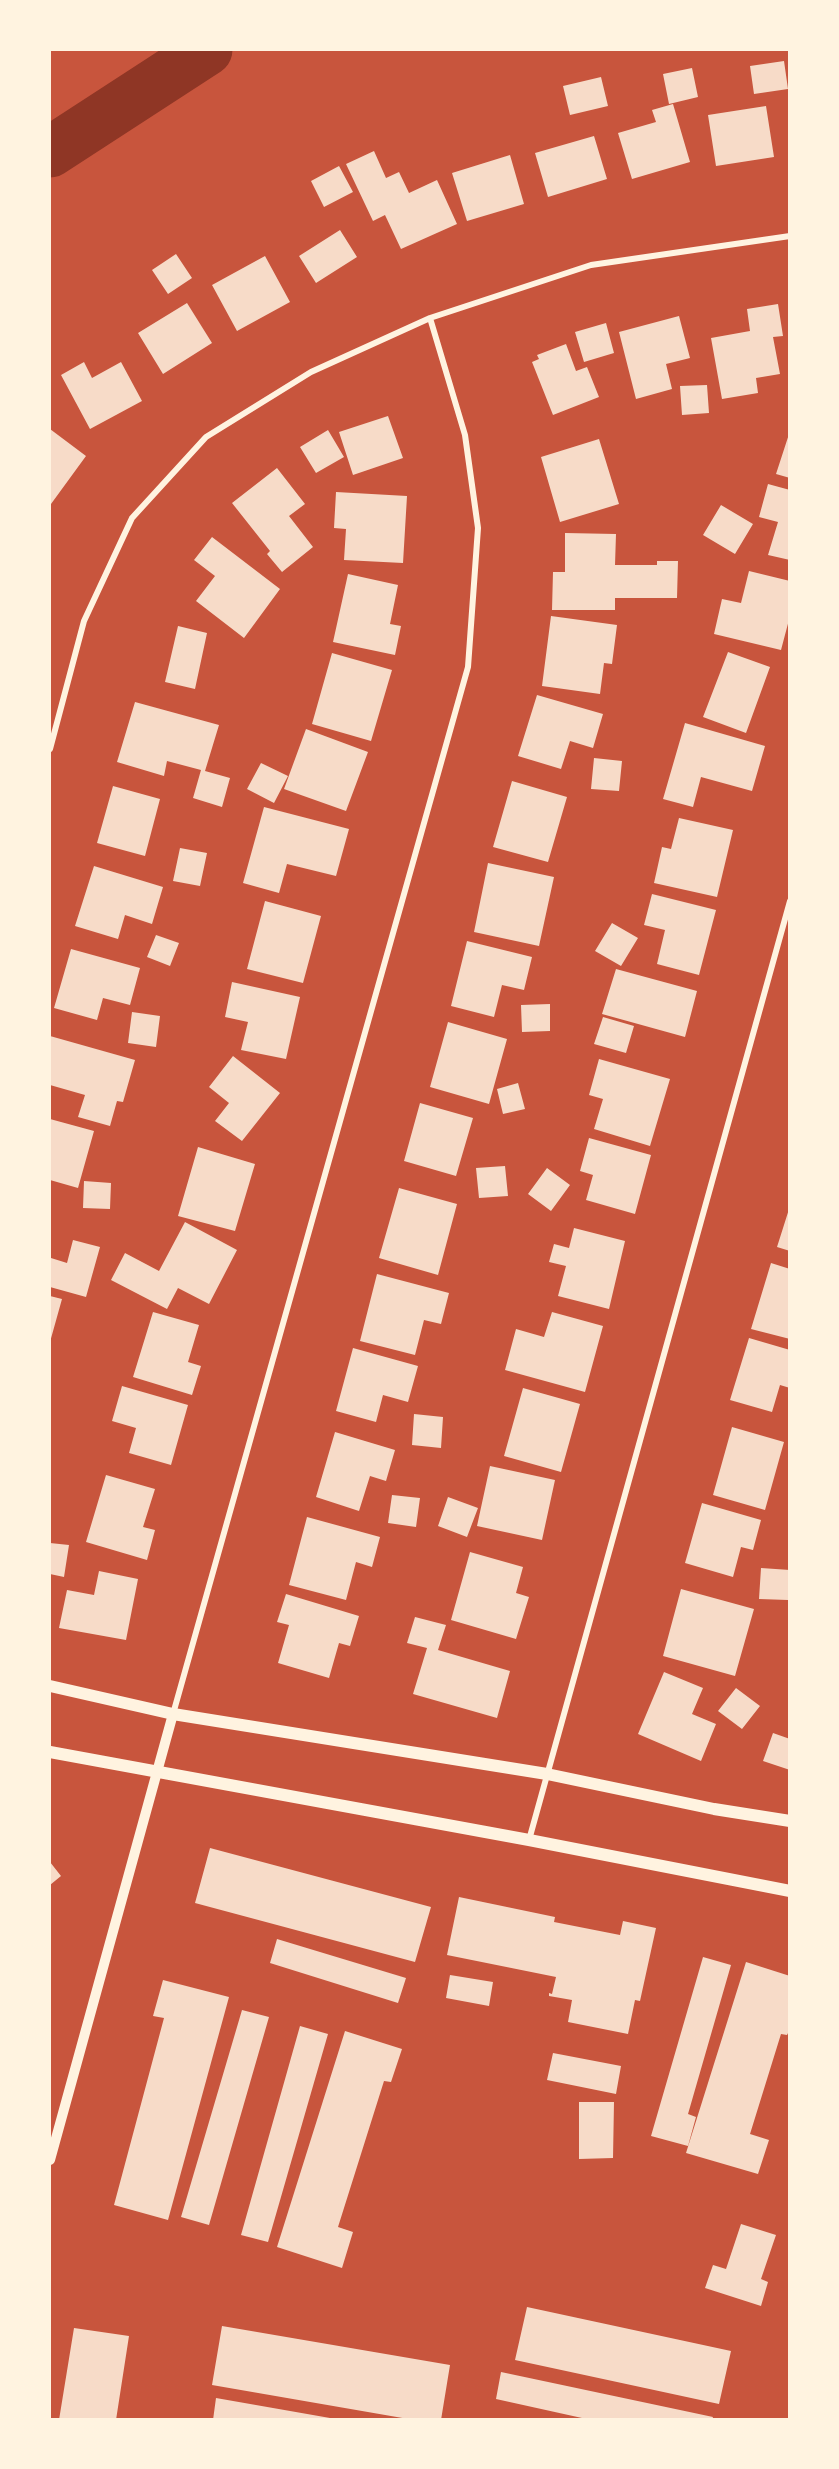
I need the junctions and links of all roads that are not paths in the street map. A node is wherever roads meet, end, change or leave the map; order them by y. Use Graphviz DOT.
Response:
graph roads {
  1 [pos="789,236"];
  2 [pos="430,318"];
  3 [pos="50,749"];
  4 [pos="789,901"];
  5 [pos="50,1686"];
  6 [pos="173,1714"];
  7 [pos="50,1752"];
  8 [pos="156,1773"];
  9 [pos="547,1774"];
  10 [pos="789,1821"];
  11 [pos="529,1840"];
  12 [pos="789,1892"];
  13 [pos="50,2160"];
  1 -- 2 [label="street"];
  2 -- 3 [label="street"];
  2 -- 6 [label="street"];
  4 -- 9 [label="street"];
  5 -- 6 [label="main road"];
  6 -- 8 [label="street"];
  6 -- 9 [label="main road"];
  7 -- 8 [label="main road"];
  8 -- 11 [label="main road"];
  8 -- 13 [label="street"];
  9 -- 10 [label="main road"];
  9 -- 11 [label="street"];
  11 -- 12 [label="main road"];
}
